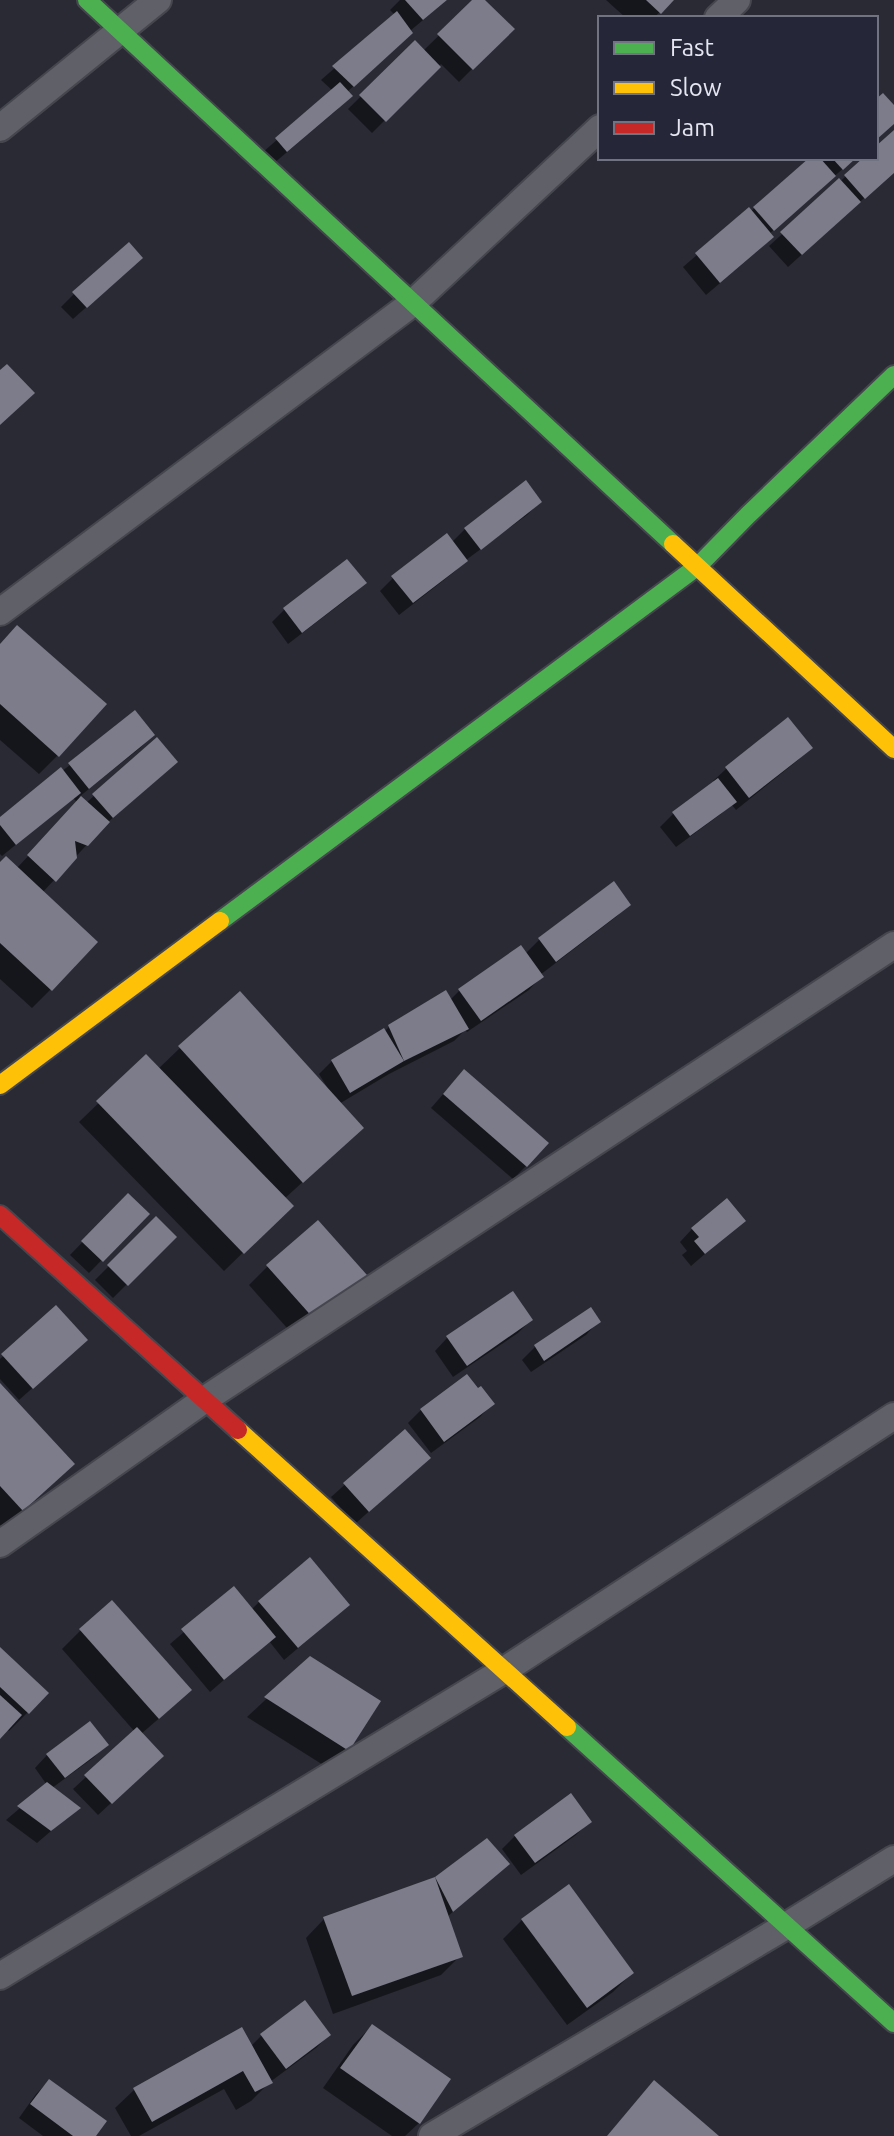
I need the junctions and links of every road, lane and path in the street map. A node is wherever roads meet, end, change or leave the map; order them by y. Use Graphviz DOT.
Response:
graph roads {
  1 [pos="87,0"];
  2 [pos="158,0"];
  3 [pos="737,0"];
  4 [pos="720,16"];
  5 [pos="122,30"];
  6 [pos="0,128"];
  7 [pos="598,130"];
  8 [pos="414,302"];
  9 [pos="894,375"];
  10 [pos="698,566"];
  11 [pos="0,612"];
  12 [pos="894,749"];
  13 [pos="894,945"];
  14 [pos="0,1085"];
  15 [pos="0,1215"];
  16 [pos="204,1400"];
  17 [pos="894,1416"];
  18 [pos="0,1544"];
  19 [pos="503,1671"];
  20 [pos="894,1859"];
  21 [pos="786,1926"];
  22 [pos="0,1976"];
  23 [pos="894,2023"];
  24 [pos="432,2136"];
  1 -- 5 [label="street"];
  2 -- 5 [label="street"];
  3 -- 4 [label="street"];
  5 -- 6 [label="street"];
  5 -- 8 [label="street"];
  7 -- 8 [label="street"];
  8 -- 10 [label="street"];
  8 -- 11 [label="street"];
  9 -- 10 [label="street"];
  10 -- 12 [label="street"];
  10 -- 14 [label="street"];
  13 -- 16 [label="street"];
  15 -- 16 [label="street"];
  16 -- 18 [label="street"];
  16 -- 19 [label="street"];
  17 -- 19 [label="street"];
  19 -- 21 [label="street"];
  19 -- 22 [label="street"];
  20 -- 21 [label="street"];
  21 -- 23 [label="street"];
  21 -- 24 [label="street"];
}
